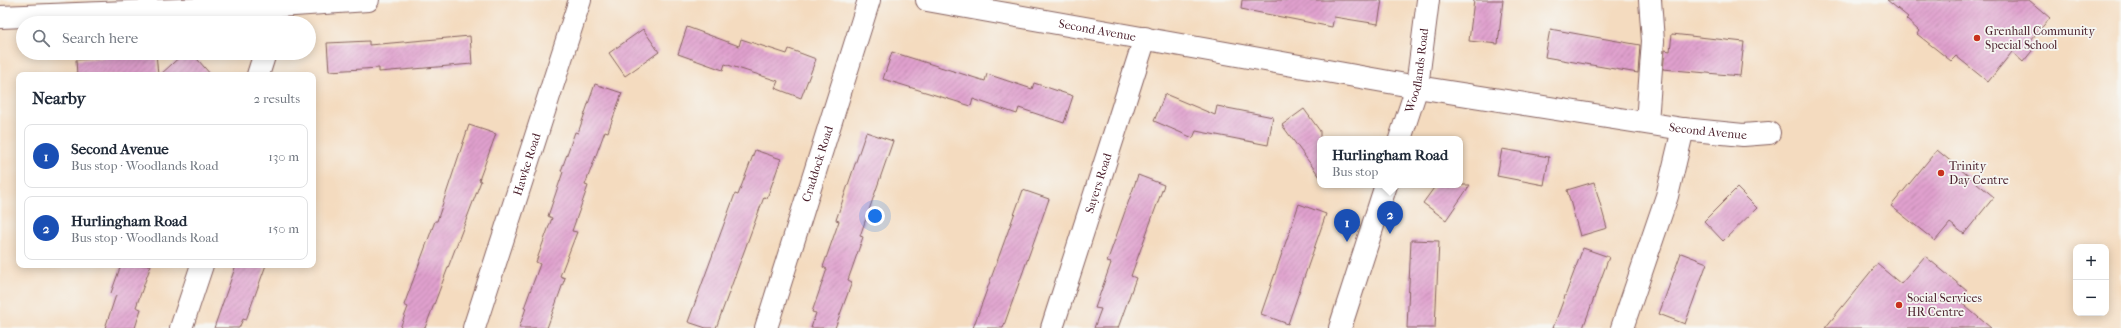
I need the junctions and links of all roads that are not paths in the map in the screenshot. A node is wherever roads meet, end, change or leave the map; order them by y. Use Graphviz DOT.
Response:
graph roads {
  1 [pos="368,0"];
  2 [pos="580,0"];
  3 [pos="869,0"];
  4 [pos="927,0"];
  5 [pos="1428,0"];
  6 [pos="1650,0"];
  7 [pos="276,14"];
  8 [pos="0,16"];
  9 [pos="1145,38"];
  10 [pos="263,60"];
  11 [pos="259,72"];
  12 [pos="1417,87"];
  13 [pos="1647,122"];
  14 [pos="1683,129"];
  15 [pos="1769,133"];
  16 [pos="1401,136"];
  17 [pos="1385,188"];
  18 [pos="201,268"];
  19 [pos="181,328"];
  20 [pos="474,328"];
  21 [pos="766,328"];
  22 [pos="1052,328"];
  23 [pos="1340,328"];
  24 [pos="1622,328"];
  1 -- 7 [label="street"];
  2 -- 20 [label="street, Hawke Road"];
  3 -- 21 [label="street, Craddock Road"];
  4 -- 9 [label="street, Second Avenue"];
  5 -- 12 [label="street, Woodlands Road"];
  6 -- 13 [label="street"];
  7 -- 8 [label="street"];
  9 -- 12 [label="street, Second Avenue"];
  9 -- 22 [label="street, Sayers Road"];
  10 -- 11 [label="street"];
  12 -- 13 [label="street, Second Avenue"];
  12 -- 16 [label="street, Woodlands Road"];
  13 -- 14 [label="street, Second Avenue"];
  14 -- 15 [label="street, Second Avenue"];
  14 -- 24 [label="street"];
  17 -- 23 [label="street"];
  18 -- 19 [label="street"];
}
